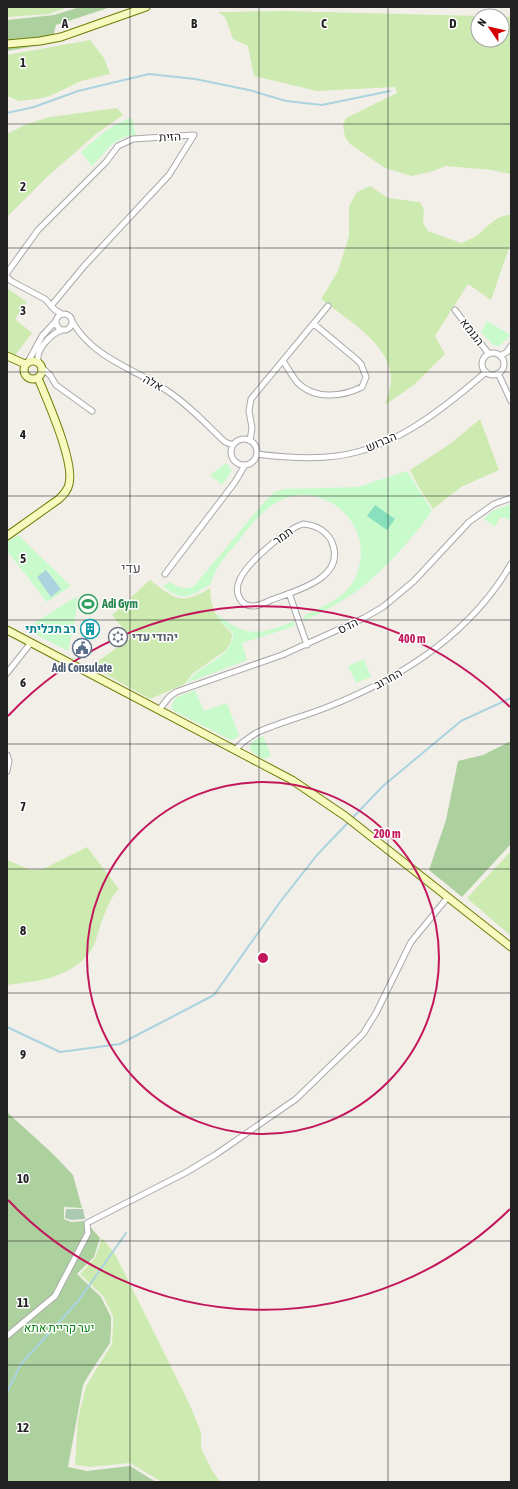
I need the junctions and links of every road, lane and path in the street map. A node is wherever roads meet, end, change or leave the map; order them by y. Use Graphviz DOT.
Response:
graph roads {
  1 [pos="146,7"];
  2 [pos="7,44"];
  3 [pos="7,273"];
  4 [pos="7,276"];
  5 [pos="51,306"];
  6 [pos="328,306"];
  7 [pos="455,310"];
  8 [pos="62,314"];
  9 [pos="56,321"];
  10 [pos="73,323"];
  11 [pos="314,324"];
  12 [pos="62,330"];
  13 [pos="511,346"];
  14 [pos="489,354"];
  15 [pos="7,356"];
  16 [pos="500,356"];
  17 [pos="283,361"];
  18 [pos="26,363"];
  19 [pos="41,366"];
  20 [pos="486,372"];
  21 [pos="498,373"];
  22 [pos="38,378"];
  23 [pos="511,402"];
  24 [pos="92,411"];
  25 [pos="250,441"];
  26 [pos="233,444"];
  27 [pos="256,454"];
  28 [pos="245,465"];
  29 [pos="511,498"];
  30 [pos="7,536"];
  31 [pos="511,564"];
  32 [pos="164,574"];
  33 [pos="289,593"];
  34 [pos="7,630"];
  35 [pos="30,644"];
  36 [pos="307,645"];
  37 [pos="7,674"];
  38 [pos="159,710"];
  39 [pos="235,750"];
  40 [pos="7,755"];
  41 [pos="7,771"];
  42 [pos="448,897"];
  43 [pos="511,947"];
  44 [pos="7,1336"];
  1 -- 2 [label="street"];
  3 -- 5 [label="street, הזית"];
  4 -- 5 [label="street"];
  5 -- 8 [label="street"];
  6 -- 11 [label="street"];
  7 -- 14 [label="street, הגומא"];
  8 -- 9 [label="street"];
  8 -- 10 [label="street"];
  9 -- 12 [label="street"];
  9 -- 18 [label="street"];
  10 -- 12 [label="street"];
  10 -- 26 [label="street, אלה"];
  11 -- 17 [label="street"];
  11 -- 17 [label="street"];
  12 -- 19 [label="street"];
  13 -- 16 [label="street"];
  14 -- 16 [label="street"];
  14 -- 20 [label="street"];
  15 -- 18 [label="street"];
  16 -- 21 [label="street"];
  17 -- 25 [label="street"];
  18 -- 19 [label="street"];
  18 -- 22 [label="street"];
  19 -- 22 [label="street"];
  19 -- 24 [label="street"];
  20 -- 21 [label="street"];
  20 -- 27 [label="street, הברוש"];
  21 -- 23 [label="street"];
  22 -- 30 [label="street"];
  25 -- 26 [label="street"];
  25 -- 27 [label="street"];
  26 -- 28 [label="street"];
  27 -- 28 [label="street"];
  28 -- 32 [label="street"];
  29 -- 36 [label="street, הדס"];
  31 -- 39 [label="street, החרוב"];
  33 -- 33 [label="street, תמר"];
  33 -- 36 [label="street"];
  34 -- 35 [label="street"];
  35 -- 37 [label="street"];
  35 -- 38 [label="street"];
  36 -- 38 [label="street, הדס"];
  38 -- 39 [label="street"];
  39 -- 42 [label="street"];
  40 -- 41 [label="street"];
  42 -- 43 [label="street"];
  42 -- 44 [label="street"];
}
